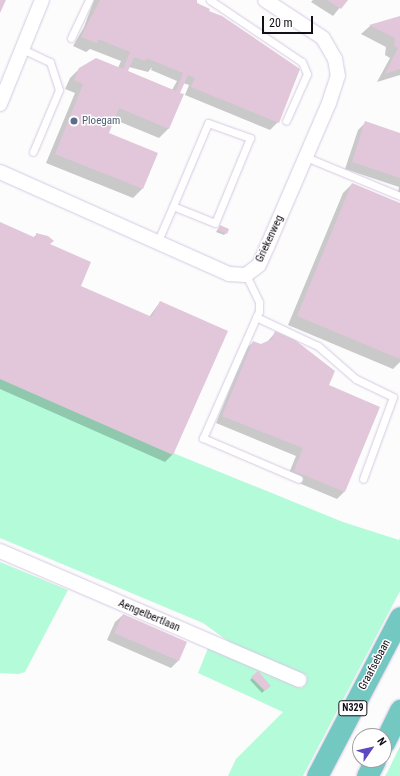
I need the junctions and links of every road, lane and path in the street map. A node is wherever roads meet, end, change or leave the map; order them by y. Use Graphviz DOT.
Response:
graph roads {
  1 [pos="42,0"];
  2 [pos="89,0"];
  3 [pos="210,0"];
  4 [pos="265,0"];
  5 [pos="71,38"];
  6 [pos="22,49"];
  7 [pos="0,104"];
  8 [pos="286,121"];
  9 [pos="33,152"];
  10 [pos="306,157"];
  11 [pos="0,172"];
  12 [pos="400,196"];
  13 [pos="173,206"];
  14 [pos="157,243"];
  15 [pos="246,275"];
  16 [pos="256,317"];
  17 [pos="363,478"];
  18 [pos="298,479"];
  19 [pos="0,551"];
  20 [pos="400,602"];
  21 [pos="400,617"];
  22 [pos="389,639"];
  23 [pos="299,680"];
  24 [pos="400,710"];
  25 [pos="391,728"];
  26 [pos="317,776"];
  1 -- 6 [label="street"];
  2 -- 5 [label="lane"];
  3 -- 8 [label="lane"];
  4 -- 10 [label="street, Griekenweg"];
  6 -- 7 [label="street"];
  6 -- 9 [label="lane"];
  10 -- 12 [label="lane"];
  10 -- 15 [label="street, Griekenweg"];
  11 -- 14 [label="street"];
  13 -- 13 [label="lane"];
  13 -- 14 [label="lane"];
  14 -- 15 [label="street"];
  15 -- 16 [label="lane"];
  16 -- 17 [label="lane"];
  16 -- 18 [label="lane"];
  19 -- 23 [label="street, Aengelbertlaan"];
  20 -- 22 [label="main road, N329"];
  21 -- 22 [label="main road, Graafsebaan / N329"];
  22 -- 26 [label="main road, Graafsebaan / N329"];
  24 -- 25 [label="main road"];
}
